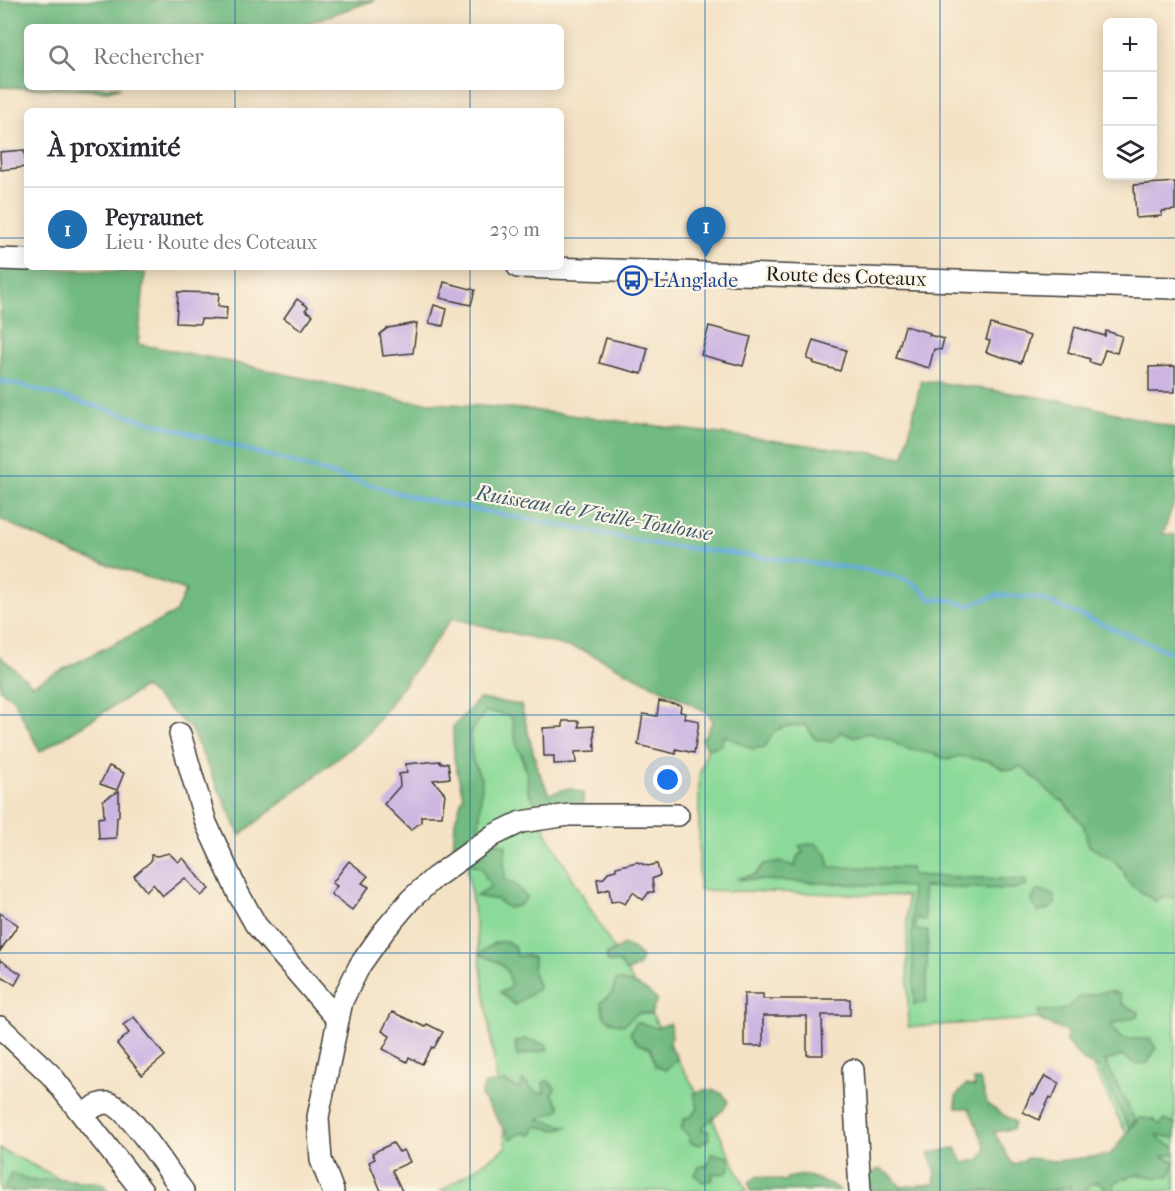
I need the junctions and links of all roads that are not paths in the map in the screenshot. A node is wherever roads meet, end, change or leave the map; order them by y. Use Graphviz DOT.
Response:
graph roads {
  1 [pos="0,259"];
  2 [pos="24,260"];
  3 [pos="564,268"];
  4 [pos="1175,288"];
  5 [pos="180,734"];
  6 [pos="678,815"];
  7 [pos="338,1020"];
  8 [pos="0,1027"];
  9 [pos="853,1070"];
  10 [pos="83,1114"];
  11 [pos="142,1191"];
  12 [pos="183,1191"];
  13 [pos="333,1191"];
  14 [pos="860,1191"];
  1 -- 2 [label="street"];
  3 -- 4 [label="street, Route des Coteaux"];
  5 -- 7 [label="street"];
  6 -- 7 [label="street"];
  7 -- 13 [label="street"];
  8 -- 10 [label="street"];
  9 -- 14 [label="street"];
  10 -- 11 [label="street"];
  10 -- 12 [label="street"];
}
